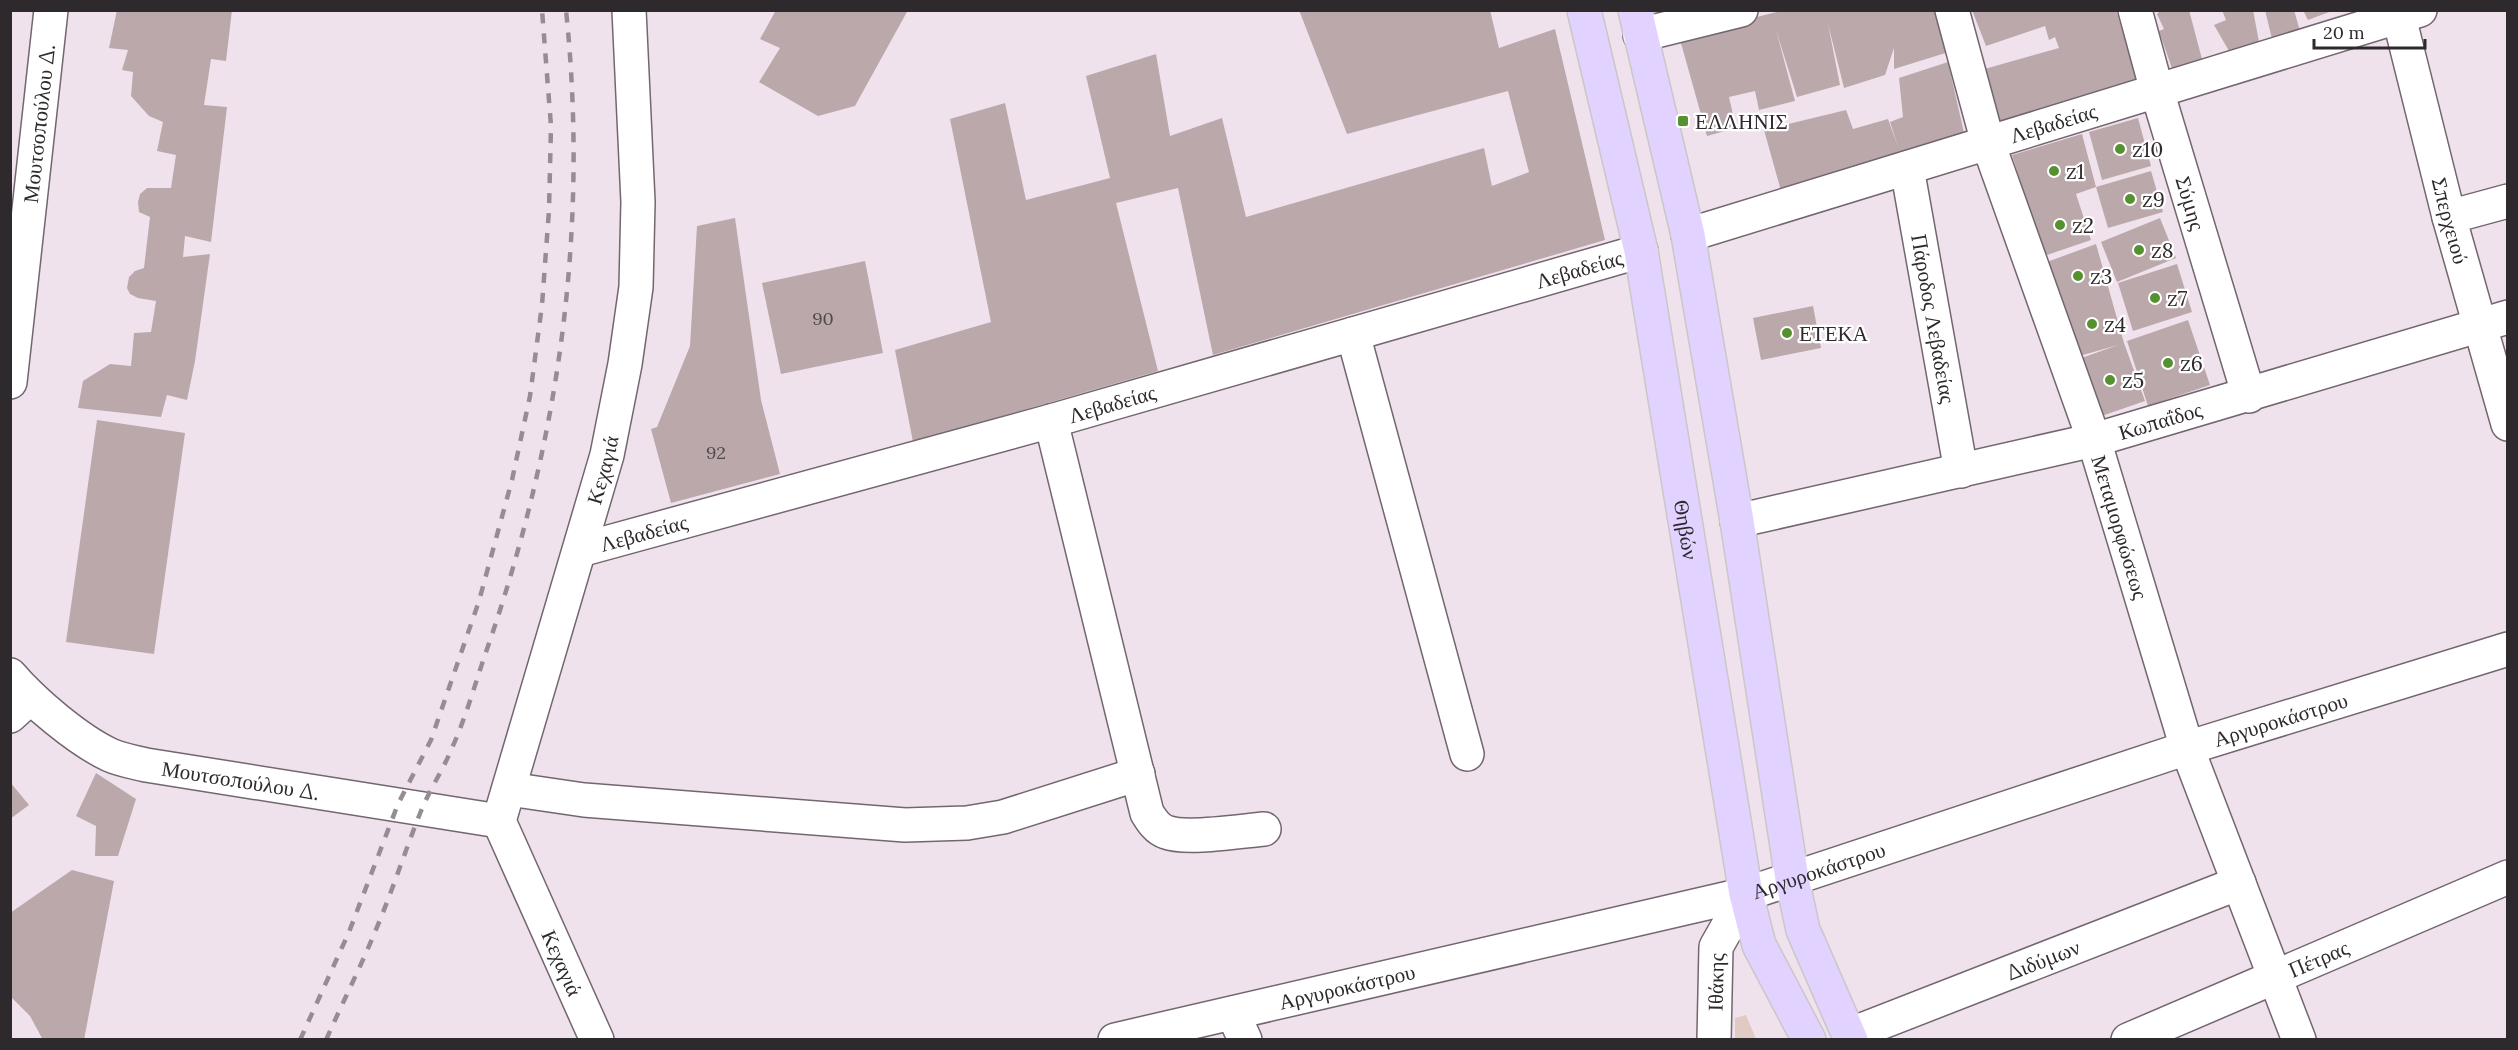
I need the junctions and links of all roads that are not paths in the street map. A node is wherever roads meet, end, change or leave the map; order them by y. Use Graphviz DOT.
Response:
graph roads {
  1 [pos="51,10"];
  2 [pos="629,10"];
  3 [pos="1584,10"];
  4 [pos="1742,10"];
  5 [pos="1952,10"];
  6 [pos="2135,10"];
  7 [pos="2410,14"];
  8 [pos="1637,23"];
  9 [pos="2157,91"];
  10 [pos="1988,143"];
  11 [pos="1907,168"];
  12 [pos="2508,201"];
  13 [pos="2449,217"];
  14 [pos="1688,235"];
  15 [pos="1641,251"];
  16 [pos="15,309"];
  17 [pos="2493,321"];
  18 [pos="1353,334"];
  19 [pos="10,382"];
  20 [pos="2249,396"];
  21 [pos="1051,421"];
  22 [pos="2508,424"];
  23 [pos="2094,440"];
  24 [pos="1961,471"];
  25 [pos="1737,521"];
  26 [pos="580,550"];
  27 [pos="2508,649"];
  28 [pos="17,696"];
  29 [pos="2187,748"];
  30 [pos="1467,754"];
  31 [pos="1138,774"];
  32 [pos="508,789"];
  33 [pos="499,821"];
  34 [pos="1264,829"];
  35 [pos="2508,877"];
  36 [pos="1792,879"];
  37 [pos="2239,883"];
  38 [pos="1746,894"];
  39 [pos="2275,978"];
  40 [pos="1239,1026"];
  41 [pos="1850,1037"];
  42 [pos="597,1040"];
  43 [pos="1115,1040"];
  44 [pos="1714,1040"];
  45 [pos="1809,1040"];
  46 [pos="2128,1040"];
  47 [pos="2299,1040"];
  1 -- 16 [label="street, Μουτσοπούλου Δ."];
  2 -- 26 [label="street, Κεχαγιά"];
  3 -- 15 [label="main road, Θηβών"];
  4 -- 8 [label="street"];
  5 -- 10 [label="street, Μεταμορφώσεως"];
  6 -- 9 [label="street, Σύμης"];
  7 -- 9 [label="street, Λεβαδείας"];
  7 -- 13 [label="street, Σπερχειού"];
  8 -- 14 [label="main road"];
  9 -- 10 [label="street, Λεβαδείας"];
  9 -- 20 [label="street, Σύμης"];
  10 -- 11 [label="street, Λεβαδείας"];
  10 -- 23 [label="street, Μεταμορφώσεως"];
  11 -- 14 [label="street, Λεβαδείας"];
  11 -- 24 [label="street, Πάροδος Λεβαδείας"];
  12 -- 13 [label="street"];
  13 -- 17 [label="street, Σπερχειού"];
  14 -- 25 [label="main road"];
  15 -- 18 [label="street, Λεβαδείας"];
  15 -- 38 [label="main road, Θηβών"];
  16 -- 19 [label="street, Μουτσοπούλου Δ."];
  17 -- 20 [label="street, Κωπαΐδος"];
  17 -- 22 [label="street, Σπερχειού"];
  18 -- 21 [label="street, Λεβαδείας"];
  18 -- 30 [label="street"];
  20 -- 23 [label="street, Κωπαΐδος"];
  21 -- 26 [label="street, Λεβαδείας"];
  21 -- 31 [label="street"];
  23 -- 24 [label="street, Κωπαΐδος"];
  23 -- 29 [label="street, Μεταμορφώσεως"];
  24 -- 25 [label="street, Κωπαΐδος"];
  25 -- 36 [label="main road"];
  26 -- 32 [label="street, Κεχαγιά"];
  27 -- 29 [label="street, Αργυροκάστρου"];
  28 -- 33 [label="street, Μουτσοπούλου Δ."];
  29 -- 36 [label="street, Αργυροκάστρου"];
  29 -- 37 [label="street, Μεταμορφώσεως"];
  31 -- 32 [label="street"];
  31 -- 34 [label="street"];
  32 -- 33 [label="street, Κεχαγιά"];
  33 -- 42 [label="street, Κεχαγιά"];
  35 -- 39 [label="street, Πέτρας"];
  36 -- 38 [label="street, Αργυροκάστρου"];
  36 -- 41 [label="main road"];
  37 -- 39 [label="street, Μεταμορφώσεως"];
  37 -- 41 [label="street, Διδύμων"];
  38 -- 40 [label="street, Αργυροκάστρου"];
  38 -- 44 [label="street, Ιθάκης"];
  38 -- 45 [label="main road, Θηβών"];
  39 -- 46 [label="street, Πέτρας"];
  39 -- 47 [label="street, Μεταμορφώσεως"];
  40 -- 43 [label="street, Αργυροκάστρου"];
}
